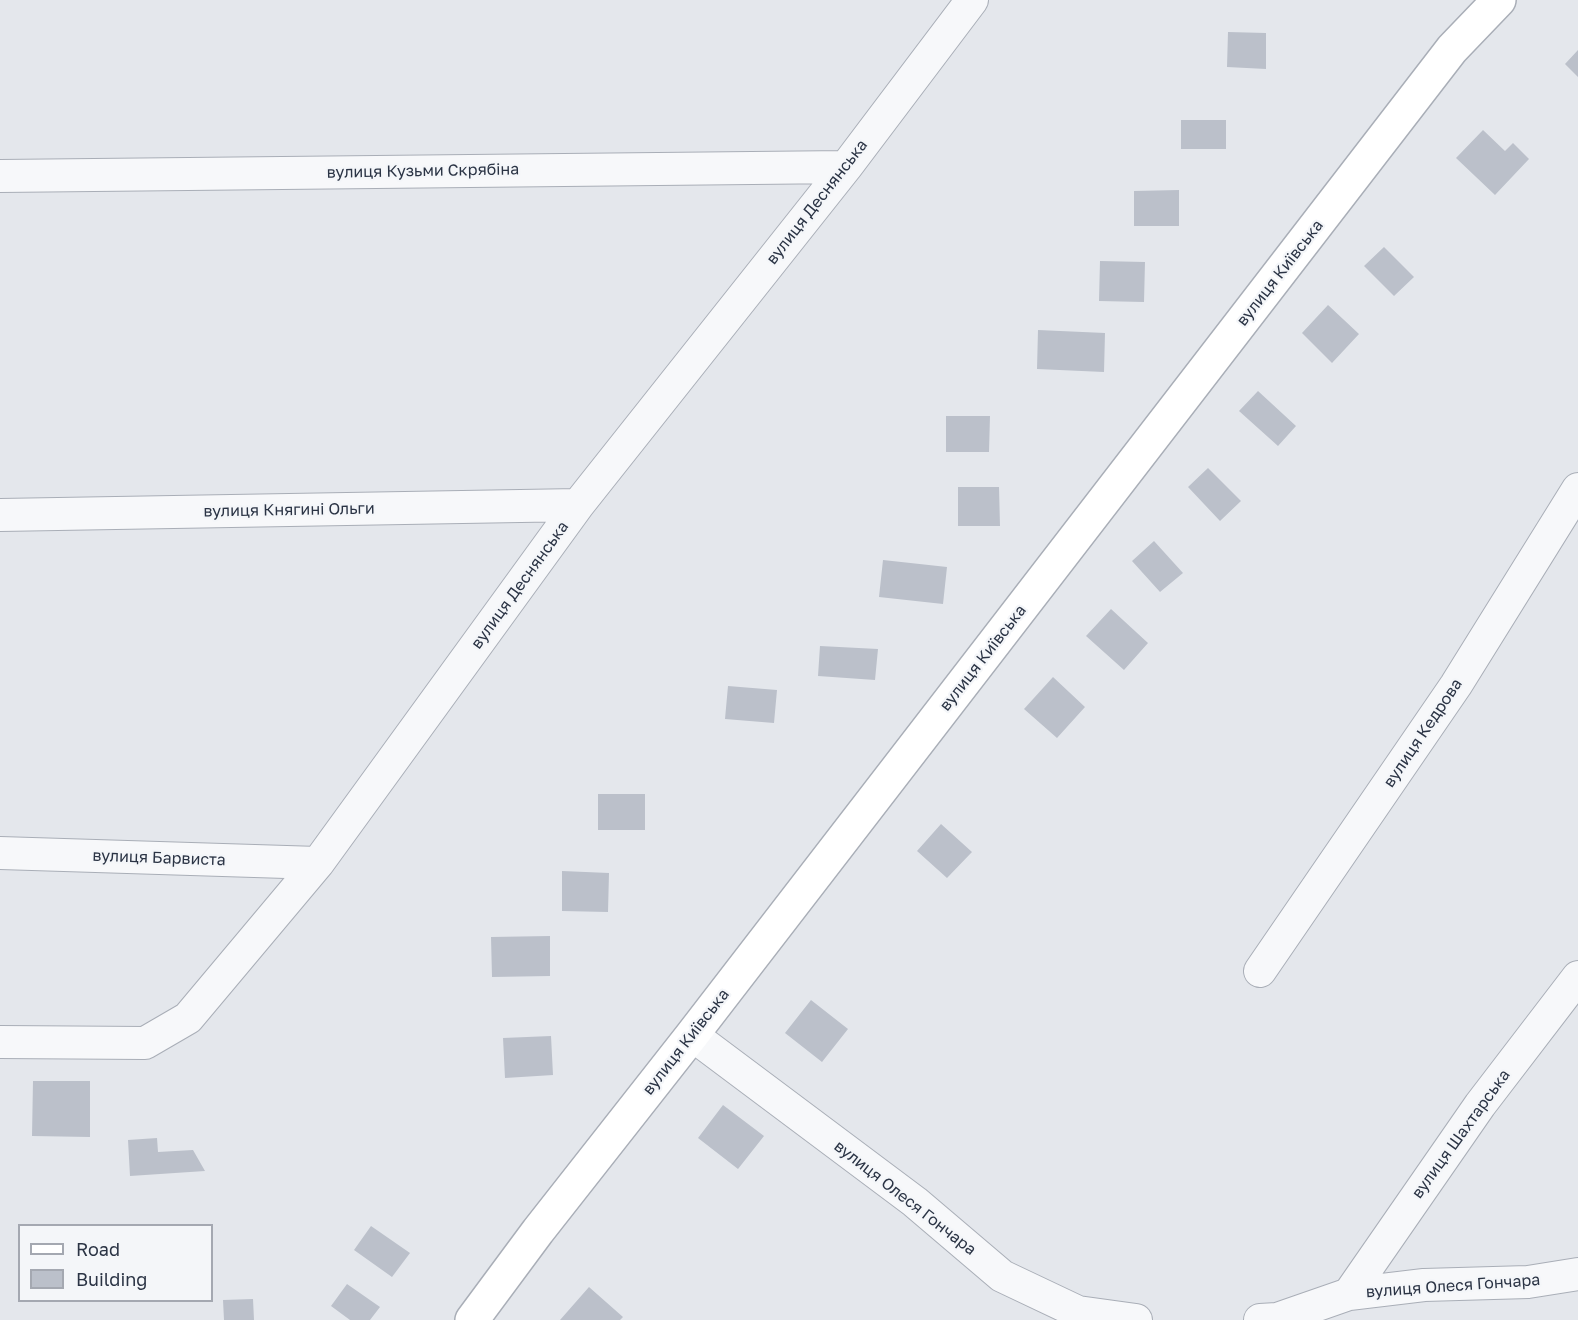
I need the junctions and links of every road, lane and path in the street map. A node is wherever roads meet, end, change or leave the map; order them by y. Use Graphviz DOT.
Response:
graph roads {
  1 [pos="972,0"];
  2 [pos="1499,0"];
  3 [pos="846,166"];
  4 [pos="0,176"];
  5 [pos="1578,489"];
  6 [pos="578,505"];
  7 [pos="0,514"];
  8 [pos="0,853"];
  9 [pos="318,863"];
  10 [pos="1260,971"];
  11 [pos="1578,977"];
  12 [pos="692,1035"];
  13 [pos="0,1042"];
  14 [pos="1578,1274"];
  15 [pos="1348,1294"];
  16 [pos="472,1320"];
  17 [pos="1136,1320"];
  18 [pos="1260,1320"];
  1 -- 3 [label="street, вулиця Деснянська"];
  2 -- 12 [label="main road, вулиця Київська"];
  3 -- 4 [label="street, вулиця Кузьми Скрябіна"];
  3 -- 6 [label="street, вулиця Деснянська"];
  5 -- 10 [label="street, вулиця Кедрова"];
  6 -- 7 [label="street, вулиця Княгині Ольги"];
  6 -- 9 [label="street, вулиця Деснянська"];
  8 -- 9 [label="street, вулиця Барвиста"];
  9 -- 13 [label="street, вулиця Деснянська"];
  11 -- 15 [label="street, вулиця Шахтарська"];
  12 -- 16 [label="main road, вулиця Київська"];
  12 -- 17 [label="street, вулиця Олеся Гончара"];
  14 -- 15 [label="street, вулиця Олеся Гончара"];
  15 -- 18 [label="street, вулиця Олеся Гончара"];
}
